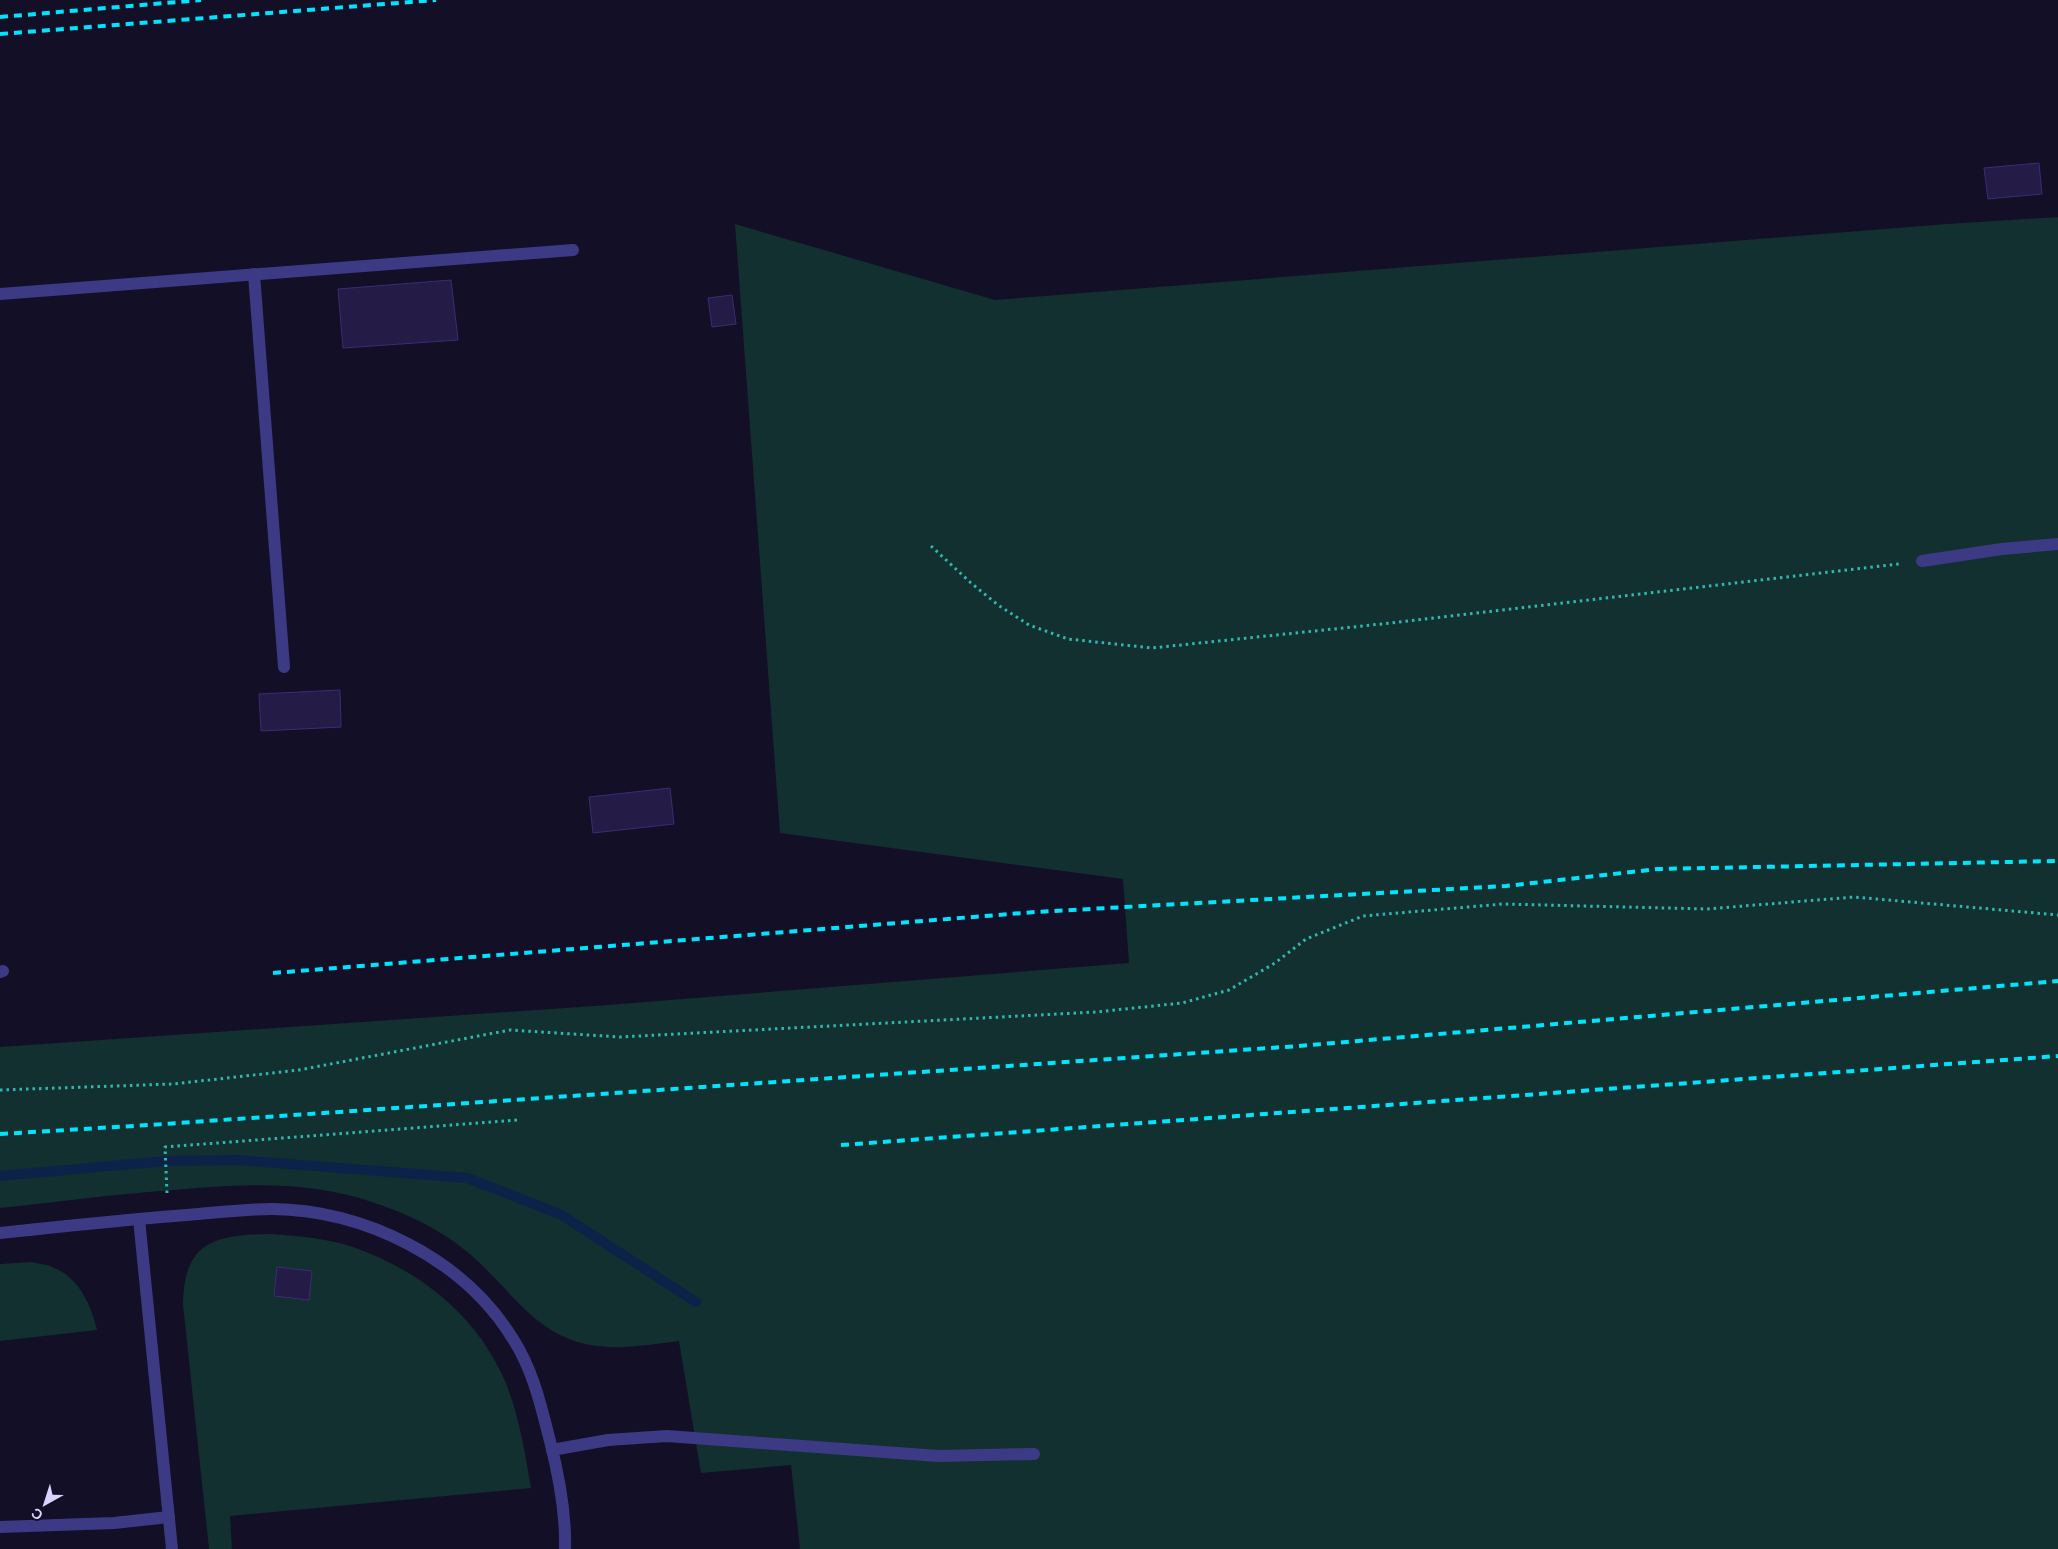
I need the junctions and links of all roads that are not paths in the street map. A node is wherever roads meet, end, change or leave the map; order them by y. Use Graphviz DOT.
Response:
graph roads {
  1 [pos="573,250"];
  2 [pos="254,274"];
  3 [pos="0,294"];
  4 [pos="2058,544"];
  5 [pos="1922,561"];
  6 [pos="284,667"];
  7 [pos="139,1219"];
  8 [pos="0,1233"];
  9 [pos="552,1450"];
  10 [pos="1034,1454"];
  11 [pos="169,1518"];
  12 [pos="0,1527"];
  13 [pos="172,1549"];
  14 [pos="565,1549"];
  1 -- 2 [label="lane"];
  2 -- 3 [label="lane"];
  2 -- 6 [label="lane"];
  4 -- 5 [label="lane"];
  7 -- 8 [label="lane"];
  7 -- 9 [label="lane"];
  7 -- 11 [label="lane"];
  9 -- 10 [label="lane"];
  9 -- 14 [label="lane"];
  11 -- 12 [label="lane"];
  11 -- 13 [label="lane"];
}
